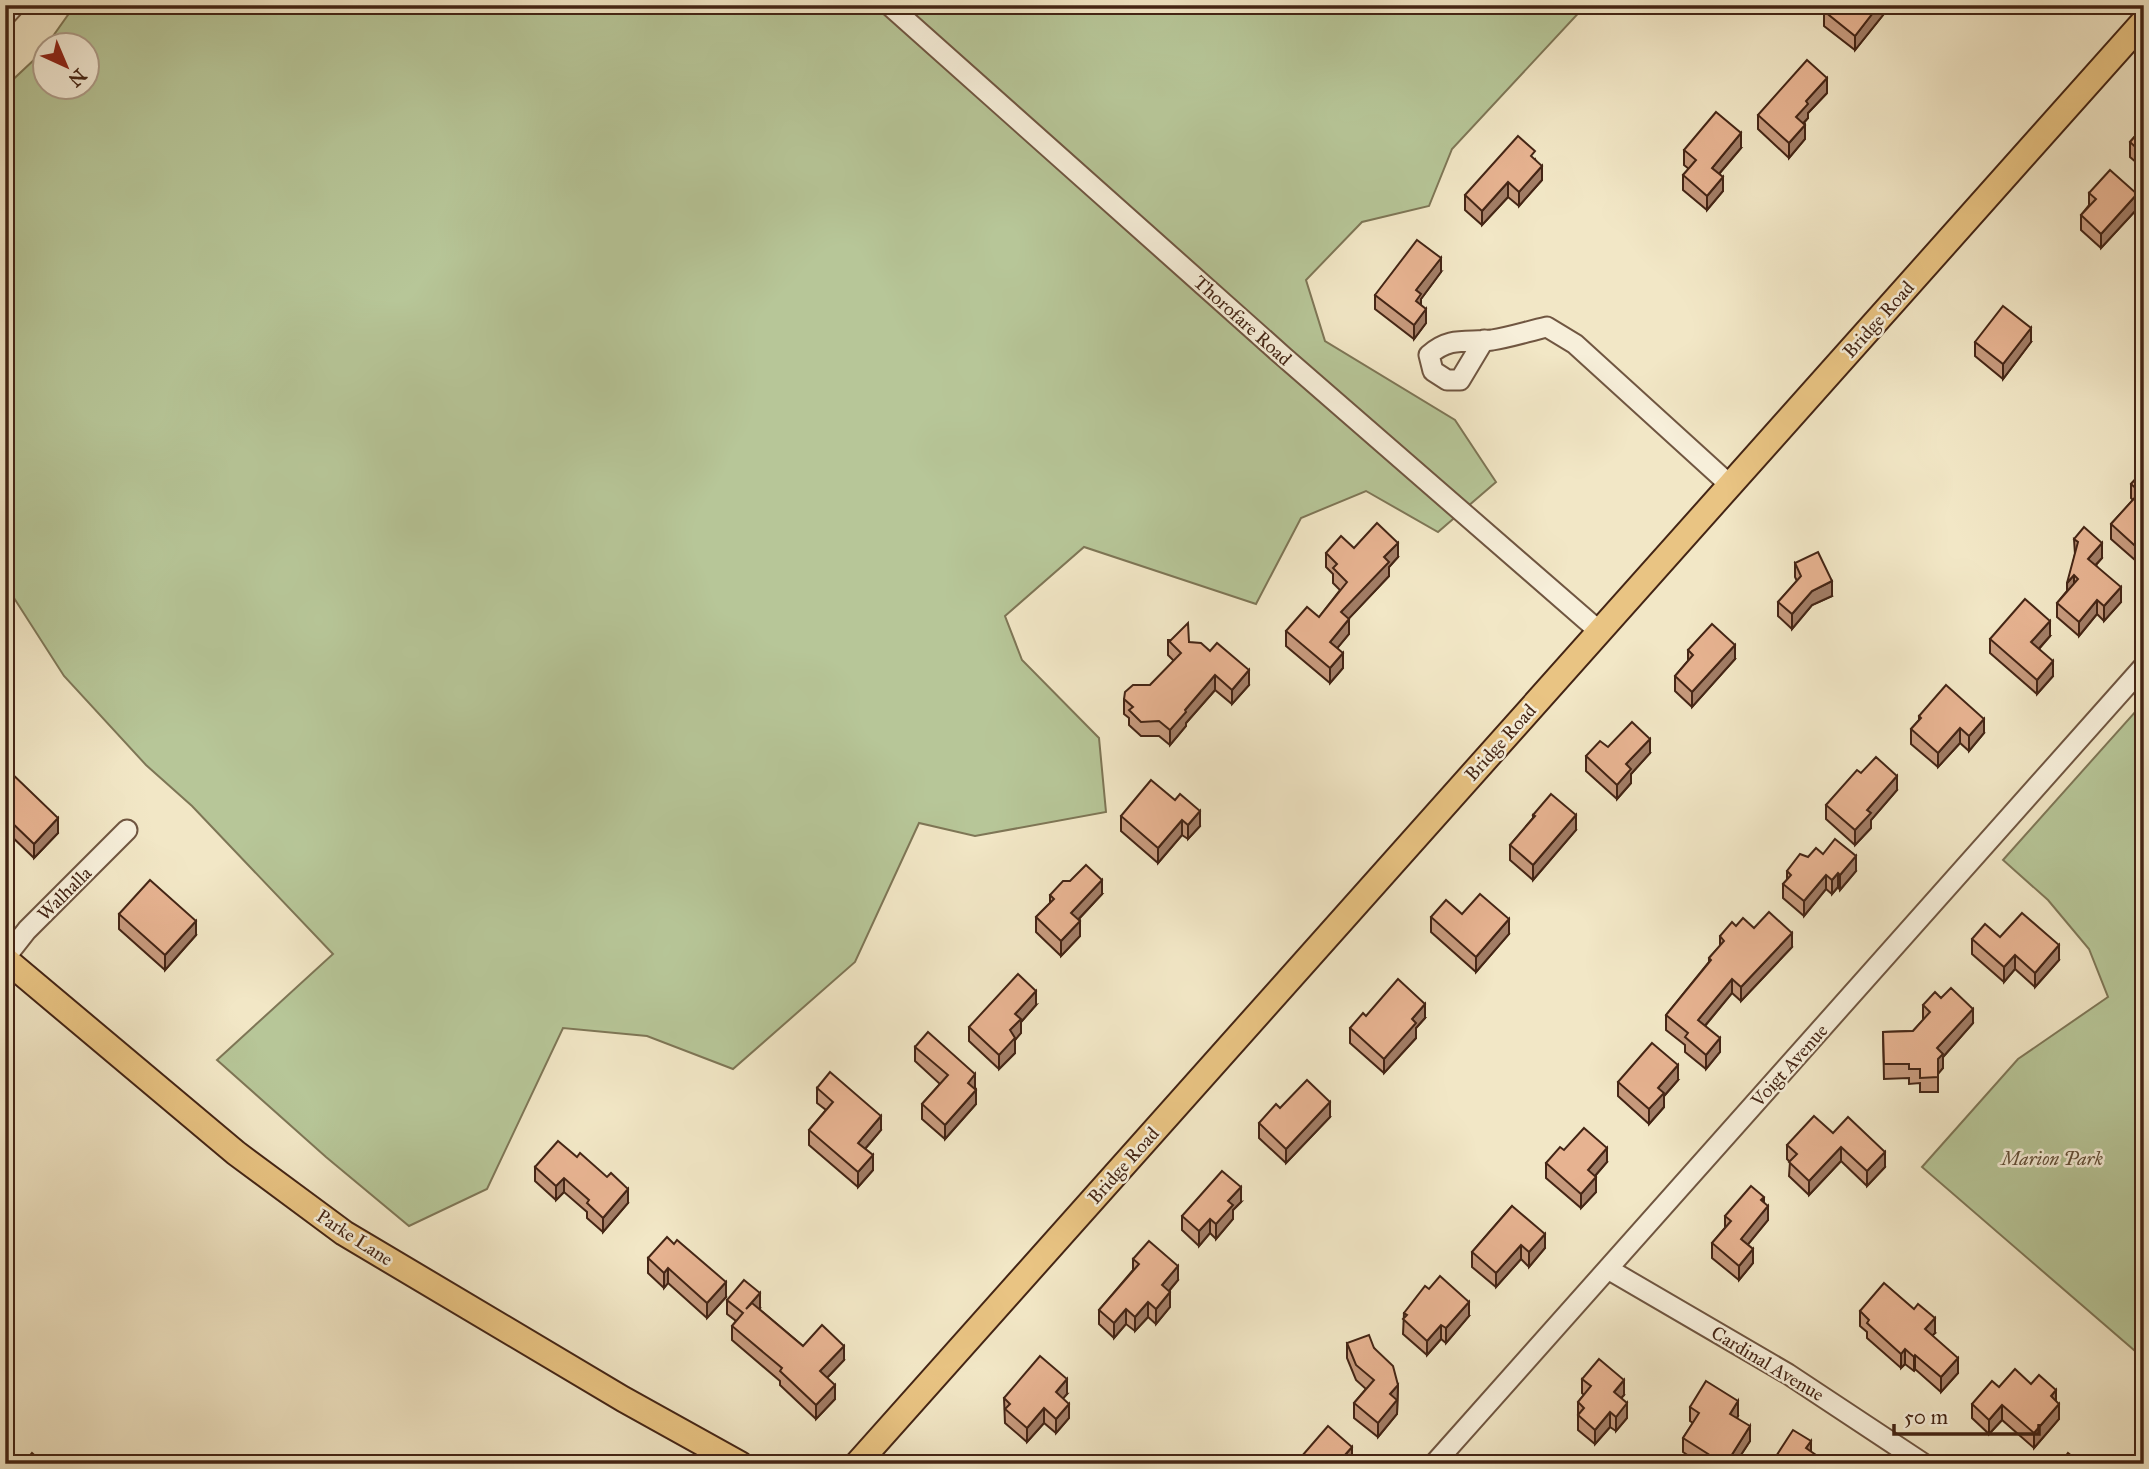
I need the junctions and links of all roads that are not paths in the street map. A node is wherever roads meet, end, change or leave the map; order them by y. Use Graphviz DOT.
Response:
graph roads {
  1 [pos="15,5"];
  2 [pos="889,5"];
  3 [pos="5,16"];
  4 [pos="2144,21"];
  5 [pos="1484,340"];
  6 [pos="1730,485"];
  7 [pos="1599,631"];
  8 [pos="2144,666"];
  9 [pos="127,830"];
  10 [pos="5,959"];
  11 [pos="1608,1269"];
  12 [pos="740,1464"];
  13 [pos="857,1464"];
  14 [pos="1434,1464"];
  15 [pos="1924,1464"];
  1 -- 3 [label="street"];
  2 -- 7 [label="street, Thorofare Road"];
  4 -- 6 [label="main road, Bridge Road"];
  5 -- 6 [label="street"];
  6 -- 7 [label="main road, Bridge Road"];
  7 -- 13 [label="main road, Bridge Road"];
  8 -- 11 [label="street, Voigt Avenue"];
  9 -- 10 [label="street, Walhalla"];
  10 -- 12 [label="main road, Parke Lane"];
  11 -- 14 [label="street, Voigt Avenue"];
  11 -- 15 [label="street, Cardinal Avenue"];
}
